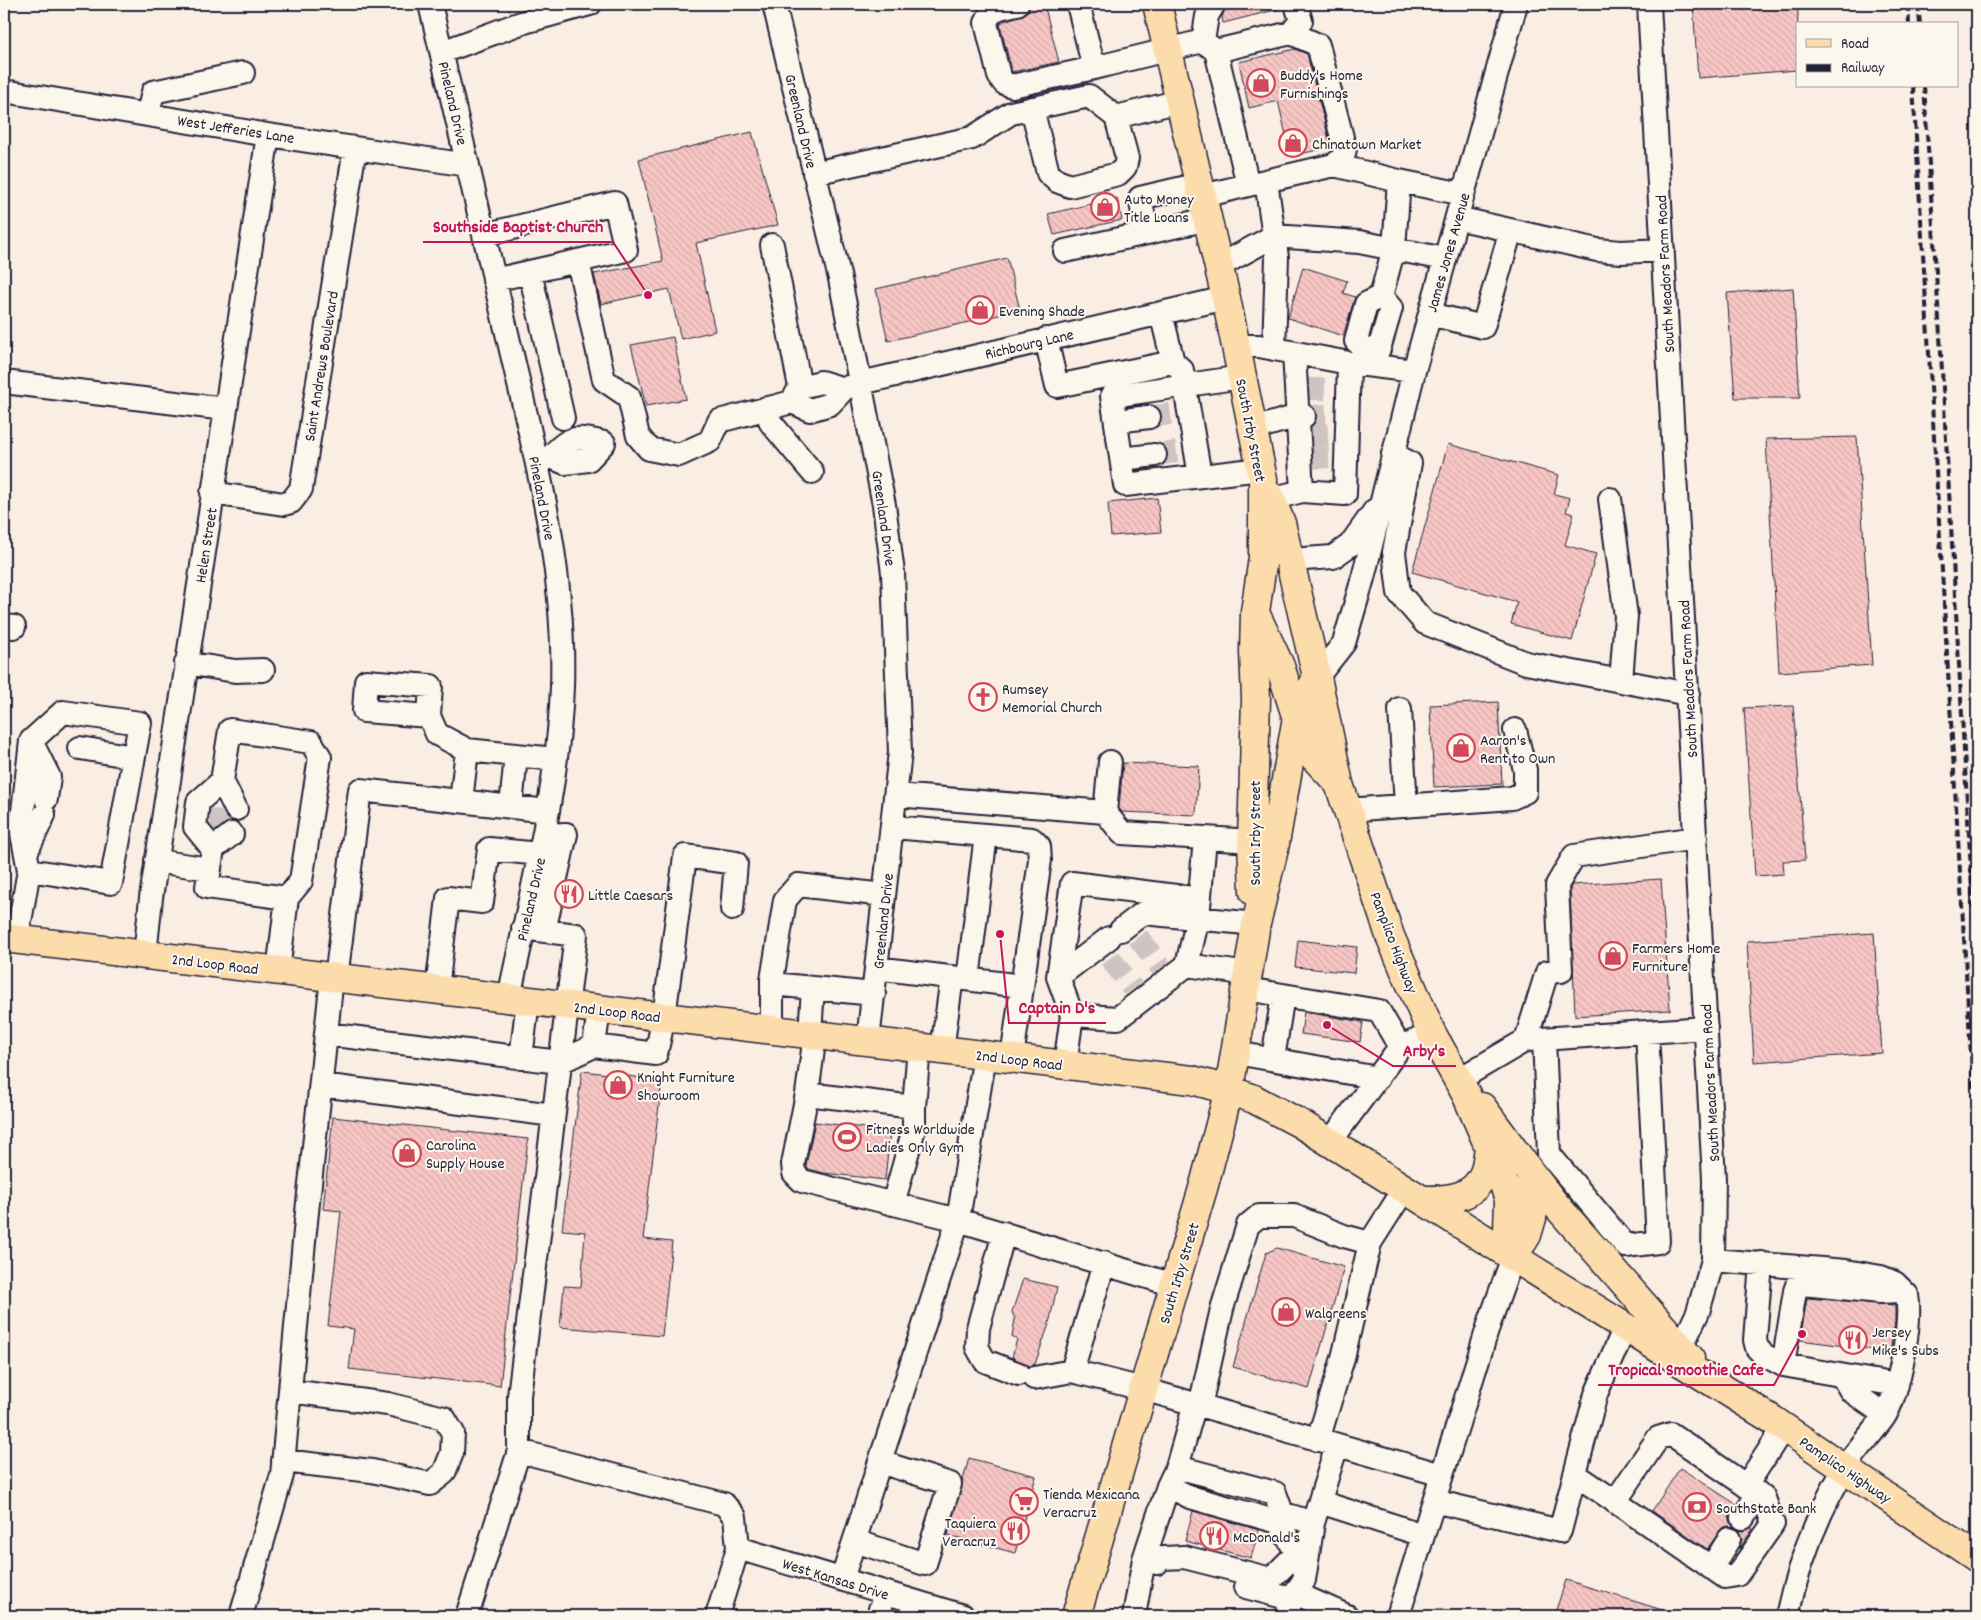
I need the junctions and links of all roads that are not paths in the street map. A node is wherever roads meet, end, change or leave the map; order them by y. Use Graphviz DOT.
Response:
graph roads {
  1 [pos="430,4"];
  2 [pos="590,4"];
  3 [pos="774,4"];
  4 [pos="1017,4"];
  5 [pos="1078,4"];
  6 [pos="1157,4"];
  7 [pos="1214,4"];
  8 [pos="1296,4"];
  9 [pos="1516,4"];
  10 [pos="1649,4"];
  11 [pos="1291,33"];
  12 [pos="1210,46"];
  13 [pos="1168,50"];
  14 [pos="442,52"];
  15 [pos="1094,68"];
  16 [pos="243,73"];
  17 [pos="4,91"];
  18 [pos="1180,101"];
  19 [pos="1032,108"];
  20 [pos="148,114"];
  21 [pos="1116,117"];
  22 [pos="268,135"];
  23 [pos="356,148"];
  24 [pos="1334,164"];
  25 [pos="468,165"];
  26 [pos="814,173"];
  27 [pos="1399,181"];
  28 [pos="1257,183"];
  29 [pos="1463,194"];
  30 [pos="1203,200"];
  31 [pos="1456,218"];
  32 [pos="1511,230"];
  33 [pos="1147,233"];
  34 [pos="484,236"];
  35 [pos="1274,236"];
  36 [pos="772,245"];
  37 [pos="1394,248"];
  38 [pos="1663,250"];
  39 [pos="1065,251"];
  40 [pos="1445,259"];
  41 [pos="578,261"];
  42 [pos="1219,266"];
  43 [pos="530,272"];
  44 [pos="494,280"];
  45 [pos="1226,298"];
  46 [pos="1161,312"];
  47 [pos="1430,314"];
  48 [pos="1046,340"];
  49 [pos="1236,346"];
  50 [pos="1284,351"];
  51 [pos="1360,360"];
  52 [pos="1173,362"];
  53 [pos="1414,371"];
  54 [pos="1242,377"];
  55 [pos="10,383"];
  56 [pos="853,386"];
  57 [pos="1186,386"];
  58 [pos="796,395"];
  59 [pos="766,408"];
  60 [pos="225,409"];
  61 [pos="1149,417"];
  62 [pos="563,418"];
  63 [pos="1116,421"];
  64 [pos="1253,429"];
  65 [pos="638,436"];
  66 [pos="1302,437"];
  67 [pos="1393,454"];
  68 [pos="1155,455"];
  69 [pos="544,458"];
  70 [pos="1122,459"];
  71 [pos="812,472"];
  72 [pos="1200,476"];
  73 [pos="1265,482"];
  74 [pos="1302,491"];
  75 [pos="212,493"];
  76 [pos="1610,499"];
  77 [pos="1382,501"];
  78 [pos="1290,560"];
  79 [pos="1255,612"];
  80 [pos="186,663"];
  81 [pos="263,670"];
  82 [pos="1317,677"];
  83 [pos="1621,681"];
  84 [pos="1688,694"];
  85 [pos="1400,709"];
  86 [pos="429,716"];
  87 [pos="1297,717"];
  88 [pos="140,723"];
  89 [pos="176,730"];
  90 [pos="1515,730"];
  91 [pos="31,741"];
  92 [pos="80,748"];
  93 [pos="467,750"];
  94 [pos="516,755"];
  95 [pos="134,757"];
  96 [pos="555,759"];
  97 [pos="1110,762"];
  98 [pos="222,782"];
  99 [pos="1339,784"];
  100 [pos="896,795"];
  101 [pos="461,801"];
  102 [pos="1406,806"];
  103 [pos="223,807"];
  104 [pos="510,807"];
  105 [pos="1347,810"];
  106 [pos="548,811"];
  107 [pos="1105,812"];
  108 [pos="893,827"];
  109 [pos="986,835"];
  110 [pos="1205,838"];
  111 [pos="1696,838"];
  112 [pos="217,841"];
  113 [pos="1252,841"];
  114 [pos="542,844"];
  115 [pos="156,861"];
  116 [pos="28,862"];
  117 [pos="884,895"];
  118 [pos="287,898"];
  119 [pos="1199,908"];
  120 [pos="732,909"];
  121 [pos="1256,924"];
  122 [pos="534,929"];
  123 [pos="10,939"];
  124 [pos="145,955"];
  125 [pos="1187,965"];
  126 [pos="876,968"];
  127 [pos="278,971"];
  128 [pos="334,977"];
  129 [pos="1058,977"];
  130 [pos="960,978"];
  131 [pos="1247,982"];
  132 [pos="772,984"];
  133 [pos="1022,986"];
  134 [pos="813,988"];
  135 [pos="437,990"];
  136 [pos="874,994"];
  137 [pos="1283,995"];
  138 [pos="519,999"];
  139 [pos="567,1005"];
  140 [pos="599,1009"];
  141 [pos="1072,1015"];
  142 [pos="664,1017"];
  143 [pos="1706,1028"];
  144 [pos="772,1029"];
  145 [pos="1647,1032"];
  146 [pos="326,1034"];
  147 [pos="813,1034"];
  148 [pos="1432,1034"];
  149 [pos="1535,1040"];
  150 [pos="868,1041"];
  151 [pos="594,1046"];
  152 [pos="1400,1047"];
  153 [pos="931,1049"];
  154 [pos="1236,1053"];
  155 [pos="985,1055"];
  156 [pos="521,1058"];
  157 [pos="1012,1058"];
  158 [pos="1273,1059"];
  159 [pos="560,1062"];
  160 [pos="1065,1065"];
  161 [pos="1378,1078"];
  162 [pos="321,1085"];
  163 [pos="1462,1087"];
  164 [pos="1230,1090"];
  165 [pos="807,1094"];
  166 [pos="914,1107"];
  167 [pos="553,1116"];
  168 [pos="1330,1142"];
  169 [pos="1488,1149"];
  170 [pos="1530,1172"];
  171 [pos="1415,1194"];
  172 [pos="893,1204"];
  173 [pos="958,1220"];
  174 [pos="1004,1233"];
  175 [pos="1370,1243"];
  176 [pos="1513,1257"];
  177 [pos="1713,1260"];
  178 [pos="1761,1263"];
  179 [pos="1104,1264"];
  180 [pos="1174,1285"];
  181 [pos="1903,1290"];
  182 [pos="1625,1327"];
  183 [pos="1681,1348"];
  184 [pos="1783,1365"];
  185 [pos="1072,1371"];
  186 [pos="1842,1376"];
  187 [pos="1714,1382"];
  188 [pos="1897,1385"];
  189 [pos="1143,1389"];
  190 [pos="290,1392"];
  191 [pos="1197,1405"];
  192 [pos="1885,1415"];
  193 [pos="1784,1427"];
  194 [pos="1328,1442"];
  195 [pos="519,1452"];
  196 [pos="283,1461"];
  197 [pos="880,1462"];
  198 [pos="1845,1468"];
  199 [pos="1575,1474"];
  200 [pos="1442,1475"];
  201 [pos="1172,1476"];
  202 [pos="1752,1490"];
  203 [pos="1434,1501"];
  204 [pos="1615,1502"];
  205 [pos="1317,1513"];
  206 [pos="1742,1518"];
  207 [pos="1423,1535"];
  208 [pos="1729,1539"];
  209 [pos="855,1541"];
  210 [pos="738,1548"];
  211 [pos="1977,1558"];
  212 [pos="1144,1559"];
  213 [pos="1711,1568"];
  214 [pos="842,1579"];
  215 [pos="885,1592"];
  216 [pos="1291,1603"];
  217 [pos="241,1616"];
  218 [pos="467,1616"];
  219 [pos="717,1616"];
  220 [pos="878,1616"];
  221 [pos="963,1616"];
  222 [pos="1076,1616"];
  223 [pos="1134,1616"];
  224 [pos="1347,1616"];
  225 [pos="1398,1616"];
  226 [pos="1787,1616"];
  1 -- 14 [label="street, Pineland Drive"];
  2 -- 14 [label="street"];
  3 -- 26 [label="street, Greenland Drive"];
  4 -- 15 [label="street"];
  5 -- 15 [label="street"];
  6 -- 13 [label="main road, South Irby Street"];
  7 -- 12 [label="street"];
  8 -- 11 [label="street"];
  9 -- 29 [label="street, James Jones Avenue"];
  10 -- 38 [label="street, South Meadors Farm Road"];
  11 -- 12 [label="street"];
  11 -- 24 [label="street"];
  12 -- 13 [label="street"];
  12 -- 28 [label="street"];
  13 -- 15 [label="street"];
  13 -- 18 [label="main road, South Irby Street"];
  14 -- 25 [label="street, Pineland Drive"];
  16 -- 20 [label="street"];
  17 -- 20 [label="street, West Jefferies Lane"];
  18 -- 21 [label="street"];
  18 -- 30 [label="main road, South Irby Street"];
  19 -- 21 [label="street"];
  19 -- 21 [label="street"];
  19 -- 26 [label="street"];
  20 -- 22 [label="street, West Jefferies Lane"];
  22 -- 23 [label="street, West Jefferies Lane"];
  22 -- 60 [label="street, Helen Street"];
  23 -- 25 [label="street, West Jefferies Lane"];
  23 -- 75 [label="street, Saint Andrews Boulevard"];
  24 -- 27 [label="street"];
  24 -- 28 [label="street"];
  25 -- 34 [label="street, Pineland Drive"];
  26 -- 56 [label="street, Greenland Drive"];
  27 -- 29 [label="street"];
  27 -- 37 [label="street"];
  28 -- 30 [label="street"];
  28 -- 35 [label="street"];
  29 -- 31 [label="street, James Jones Avenue"];
  30 -- 33 [label="street"];
  30 -- 33 [label="street"];
  30 -- 42 [label="main road, South Irby Street"];
  31 -- 32 [label="street"];
  31 -- 40 [label="street, James Jones Avenue"];
  32 -- 38 [label="street"];
  32 -- 47 [label="street"];
  33 -- 39 [label="street"];
  34 -- 41 [label="street"];
  34 -- 44 [label="street, Pineland Drive"];
  35 -- 37 [label="street"];
  35 -- 42 [label="street"];
  35 -- 50 [label="street"];
  36 -- 58 [label="street"];
  37 -- 40 [label="street"];
  37 -- 51 [label="street"];
  38 -- 84 [label="street, South Meadors Farm Road"];
  40 -- 47 [label="street, James Jones Avenue"];
  41 -- 43 [label="street"];
  41 -- 65 [label="street"];
  42 -- 45 [label="main road, South Irby Street"];
  43 -- 44 [label="street"];
  43 -- 62 [label="street"];
  44 -- 69 [label="street, Pineland Drive"];
  45 -- 46 [label="street, Richbourg Lane"];
  45 -- 49 [label="main road, South Irby Street"];
  46 -- 48 [label="street, Richbourg Lane"];
  46 -- 52 [label="street"];
  47 -- 53 [label="street, James Jones Avenue"];
  48 -- 52 [label="street"];
  48 -- 56 [label="street, Richbourg Lane"];
  49 -- 50 [label="street"];
  49 -- 54 [label="main road, South Irby Street"];
  50 -- 51 [label="street"];
  50 -- 66 [label="street"];
  51 -- 53 [label="street"];
  51 -- 74 [label="street"];
  52 -- 57 [label="street"];
  53 -- 67 [label="street, James Jones Avenue"];
  54 -- 57 [label="street"];
  54 -- 64 [label="main road, South Irby Street"];
  55 -- 60 [label="street"];
  56 -- 58 [label="street"];
  56 -- 100 [label="street, Greenland Drive"];
  57 -- 63 [label="street"];
  57 -- 72 [label="street"];
  58 -- 59 [label="street"];
  59 -- 65 [label="street"];
  59 -- 71 [label="street"];
  60 -- 75 [label="street, Helen Street"];
  61 -- 63 [label="street"];
  63 -- 70 [label="street"];
  64 -- 66 [label="street"];
  64 -- 73 [label="main road, South Irby Street"];
  65 -- 69 [label="street"];
  66 -- 74 [label="street"];
  67 -- 77 [label="street, James Jones Avenue"];
  67 -- 83 [label="street"];
  68 -- 70 [label="street"];
  69 -- 96 [label="street, Pineland Drive"];
  70 -- 72 [label="street"];
  72 -- 73 [label="street"];
  73 -- 74 [label="street"];
  73 -- 78 [label="main road, Pamplico Highway"];
  73 -- 79 [label="main road, South Irby Street"];
  75 -- 80 [label="street, Helen Street"];
  76 -- 83 [label="street"];
  77 -- 78 [label="street, James Jones Avenue"];
  77 -- 82 [label="street, James Jones Avenue"];
  78 -- 82 [label="main road, Pamplico Highway"];
  79 -- 87 [label="main road, Pamplico Highway"];
  79 -- 113 [label="main road, South Irby Street"];
  80 -- 81 [label="street"];
  80 -- 89 [label="street, Helen Street"];
  82 -- 87 [label="main road, South Irby Street"];
  82 -- 99 [label="main road, Pamplico Highway"];
  83 -- 84 [label="street"];
  84 -- 111 [label="street, South Meadors Farm Road"];
  85 -- 102 [label="street"];
  86 -- 93 [label="street"];
  87 -- 99 [label="main road, Pamplico Highway"];
  87 -- 121 [label="main road, South Irby Street"];
  88 -- 89 [label="street"];
  88 -- 91 [label="street"];
  88 -- 95 [label="street"];
  89 -- 115 [label="street, Helen Street"];
  90 -- 102 [label="street"];
  91 -- 116 [label="street"];
  91 -- 116 [label="street"];
  92 -- 95 [label="street"];
  93 -- 94 [label="street"];
  93 -- 101 [label="street"];
  94 -- 96 [label="street"];
  94 -- 104 [label="street"];
  95 -- 116 [label="street"];
  96 -- 106 [label="street, Pineland Drive"];
  97 -- 107 [label="street"];
  98 -- 103 [label="street"];
  98 -- 112 [label="street"];
  98 -- 118 [label="street"];
  99 -- 105 [label="main road, Pamplico Highway"];
  100 -- 107 [label="street"];
  100 -- 108 [label="street, Greenland Drive"];
  101 -- 104 [label="street"];
  101 -- 128 [label="street"];
  102 -- 105 [label="street"];
  104 -- 106 [label="street"];
  105 -- 148 [label="main road, Pamplico Highway"];
  106 -- 114 [label="street, Pineland Drive"];
  107 -- 110 [label="street"];
  108 -- 109 [label="street"];
  108 -- 117 [label="street, Greenland Drive"];
  109 -- 130 [label="street"];
  109 -- 133 [label="street"];
  110 -- 113 [label="street"];
  110 -- 119 [label="street"];
  111 -- 143 [label="street, South Meadors Farm Road"];
  111 -- 149 [label="street"];
  112 -- 115 [label="street"];
  112 -- 118 [label="street"];
  113 -- 121 [label="main road, South Irby Street"];
  114 -- 122 [label="street, Pineland Drive"];
  114 -- 122 [label="street"];
  114 -- 135 [label="street"];
  115 -- 124 [label="street, Helen Street"];
  116 -- 123 [label="street"];
  117 -- 126 [label="street, Greenland Drive"];
  117 -- 132 [label="street"];
  118 -- 127 [label="street"];
  119 -- 121 [label="street"];
  119 -- 125 [label="street"];
  119 -- 129 [label="street"];
  119 -- 129 [label="street"];
  120 -- 142 [label="street"];
  121 -- 131 [label="main road, South Irby Street"];
  122 -- 138 [label="street, Pineland Drive"];
  122 -- 139 [label="street"];
  123 -- 124 [label="main road, 2nd Loop Road"];
  124 -- 127 [label="main road, 2nd Loop Road"];
  125 -- 131 [label="street"];
  125 -- 141 [label="street"];
  126 -- 130 [label="street"];
  126 -- 136 [label="street, Greenland Drive"];
  127 -- 128 [label="main road, 2nd Loop Road"];
  128 -- 135 [label="main road, 2nd Loop Road"];
  128 -- 146 [label="street"];
  129 -- 141 [label="street"];
  130 -- 133 [label="street"];
  130 -- 153 [label="street"];
  131 -- 137 [label="street"];
  131 -- 154 [label="main road, South Irby Street"];
  132 -- 134 [label="street"];
  132 -- 144 [label="street"];
  133 -- 157 [label="street"];
  134 -- 136 [label="street"];
  134 -- 147 [label="street"];
  135 -- 138 [label="main road, 2nd Loop Road"];
  136 -- 150 [label="street, Greenland Drive"];
  137 -- 152 [label="street"];
  137 -- 158 [label="street"];
  138 -- 139 [label="main road, 2nd Loop Road"];
  138 -- 156 [label="street, Pineland Drive"];
  139 -- 140 [label="main road, 2nd Loop Road"];
  139 -- 159 [label="street"];
  140 -- 142 [label="main road, 2nd Loop Road"];
  140 -- 151 [label="street"];
  141 -- 160 [label="street"];
  142 -- 144 [label="main road, 2nd Loop Road"];
  142 -- 151 [label="street"];
  143 -- 145 [label="street"];
  143 -- 177 [label="street, South Meadors Farm Road"];
  144 -- 147 [label="main road, 2nd Loop Road"];
  145 -- 149 [label="street"];
  145 -- 149 [label="street"];
  146 -- 156 [label="street"];
  146 -- 162 [label="street"];
  147 -- 150 [label="main road, 2nd Loop Road"];
  147 -- 165 [label="street"];
  148 -- 152 [label="street"];
  148 -- 163 [label="main road, Pamplico Highway"];
  149 -- 163 [label="street"];
  150 -- 153 [label="main road, 2nd Loop Road"];
  151 -- 159 [label="street"];
  152 -- 161 [label="street"];
  153 -- 155 [label="main road, 2nd Loop Road"];
  153 -- 166 [label="street"];
  154 -- 158 [label="street"];
  154 -- 164 [label="main road, South Irby Street"];
  155 -- 157 [label="main road, 2nd Loop Road"];
  155 -- 173 [label="street"];
  156 -- 159 [label="street"];
  157 -- 160 [label="main road, 2nd Loop Road"];
  158 -- 161 [label="street"];
  159 -- 167 [label="street"];
  160 -- 164 [label="main road, 2nd Loop Road"];
  161 -- 168 [label="street"];
  162 -- 167 [label="street"];
  162 -- 190 [label="street"];
  163 -- 169 [label="main road, Pamplico Highway"];
  163 -- 170 [label="main road, Pamplico Highway"];
  164 -- 168 [label="main road, Pamplico Highway"];
  164 -- 180 [label="main road, South Irby Street"];
  165 -- 166 [label="street"];
  165 -- 172 [label="street"];
  166 -- 172 [label="street"];
  167 -- 195 [label="street"];
  168 -- 171 [label="main road, Pamplico Highway"];
  169 -- 171 [label="main road"];
  169 -- 176 [label="main road, Pamplico Highway"];
  170 -- 176 [label="main road, Pamplico Highway"];
  170 -- 183 [label="main road, Pamplico Highway"];
  171 -- 175 [label="street"];
  171 -- 176 [label="main road, Pamplico Highway"];
  172 -- 173 [label="street"];
  173 -- 174 [label="street"];
  173 -- 197 [label="street"];
  174 -- 179 [label="street"];
  174 -- 185 [label="street"];
  175 -- 191 [label="street"];
  175 -- 194 [label="street"];
  176 -- 182 [label="main road, Pamplico Highway"];
  176 -- 200 [label="street"];
  177 -- 178 [label="street"];
  177 -- 183 [label="street, South Meadors Farm Road"];
  178 -- 181 [label="street"];
  178 -- 184 [label="street"];
  179 -- 180 [label="street"];
  179 -- 185 [label="street"];
  180 -- 189 [label="main road, South Irby Street"];
  181 -- 184 [label="street"];
  181 -- 188 [label="street"];
  182 -- 187 [label="main road, Pamplico Highway"];
  182 -- 199 [label="street"];
  183 -- 187 [label="main road, Pamplico Highway"];
  184 -- 186 [label="street"];
  185 -- 189 [label="street"];
  186 -- 188 [label="street"];
  186 -- 192 [label="street"];
  187 -- 193 [label="main road, Pamplico Highway"];
  188 -- 192 [label="street"];
  189 -- 191 [label="street"];
  189 -- 222 [label="main road, South Irby Street"];
  190 -- 196 [label="street"];
  190 -- 196 [label="street"];
  191 -- 194 [label="street"];
  191 -- 201 [label="street"];
  192 -- 198 [label="street"];
  193 -- 198 [label="main road, Pamplico Highway"];
  193 -- 202 [label="street"];
  194 -- 200 [label="street"];
  194 -- 205 [label="street"];
  195 -- 210 [label="street"];
  195 -- 218 [label="street"];
  196 -- 217 [label="street"];
  197 -- 209 [label="street"];
  197 -- 209 [label="street"];
  198 -- 211 [label="main road, Pamplico Highway"];
  198 -- 226 [label="street"];
  199 -- 203 [label="street"];
  199 -- 204 [label="street"];
  200 -- 203 [label="street"];
  201 -- 205 [label="street"];
  201 -- 212 [label="street"];
  201 -- 212 [label="street"];
  202 -- 204 [label="street"];
  202 -- 206 [label="street"];
  202 -- 213 [label="street"];
  203 -- 207 [label="street"];
  204 -- 213 [label="street"];
  205 -- 207 [label="street"];
  205 -- 216 [label="street"];
  207 -- 225 [label="street"];
  208 -- 213 [label="street"];
  209 -- 214 [label="street"];
  210 -- 214 [label="street, West Kansas Drive"];
  210 -- 219 [label="street"];
  212 -- 216 [label="street"];
  212 -- 223 [label="street"];
  214 -- 215 [label="street, West Kansas Drive"];
  215 -- 220 [label="street"];
  215 -- 221 [label="street, West Kansas Drive"];
  216 -- 224 [label="street"];
}
